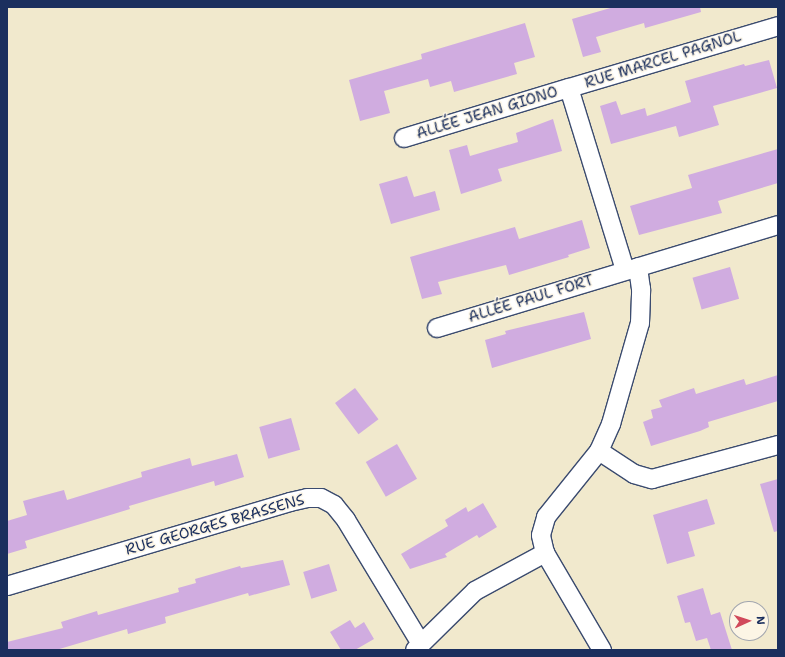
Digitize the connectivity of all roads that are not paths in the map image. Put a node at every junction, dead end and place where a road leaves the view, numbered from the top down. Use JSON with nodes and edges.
{"nodes":[{"id":1,"x":778,"y":26,"type":"edge"},
{"id":2,"x":569,"y":88,"type":"junction"},
{"id":3,"x":404,"y":138,"type":"dead end"},
{"id":4,"x":778,"y":225,"type":"edge"},
{"id":5,"x":632,"y":269,"type":"junction"},
{"id":6,"x":437,"y":328,"type":"dead end"},
{"id":7,"x":778,"y":445,"type":"edge"},
{"id":8,"x":599,"y":451,"type":"junction"},
{"id":9,"x":545,"y":553,"type":"junction"},
{"id":10,"x":7,"y":586,"type":"edge"},
{"id":11,"x":418,"y":647,"type":"edge"},
{"id":12,"x":602,"y":650,"type":"edge"}],
"edges":[{"from":1,"to":2,"type":"street","name":"RUE MARCEL PAGNOL"},
{"from":2,"to":3,"type":"street","name":"ALLÉE JEAN GIONO"},
{"from":2,"to":5,"type":"street","name":"RUE MARCEL PAGNOL"},
{"from":4,"to":5,"type":"street","name":"ALLÉE PAUL FORT"},
{"from":5,"to":6,"type":"street","name":"ALLÉE PAUL FORT"},
{"from":5,"to":8,"type":"street","name":"RUE MARCEL PAGNOL"},
{"from":7,"to":8,"type":"street"},
{"from":8,"to":9,"type":"street","name":"RUE MARCEL PAGNOL"},
{"from":9,"to":11,"type":"street"},
{"from":9,"to":12,"type":"street"},
{"from":10,"to":11,"type":"street","name":"RUE GEORGES BRASSENS"}]}
